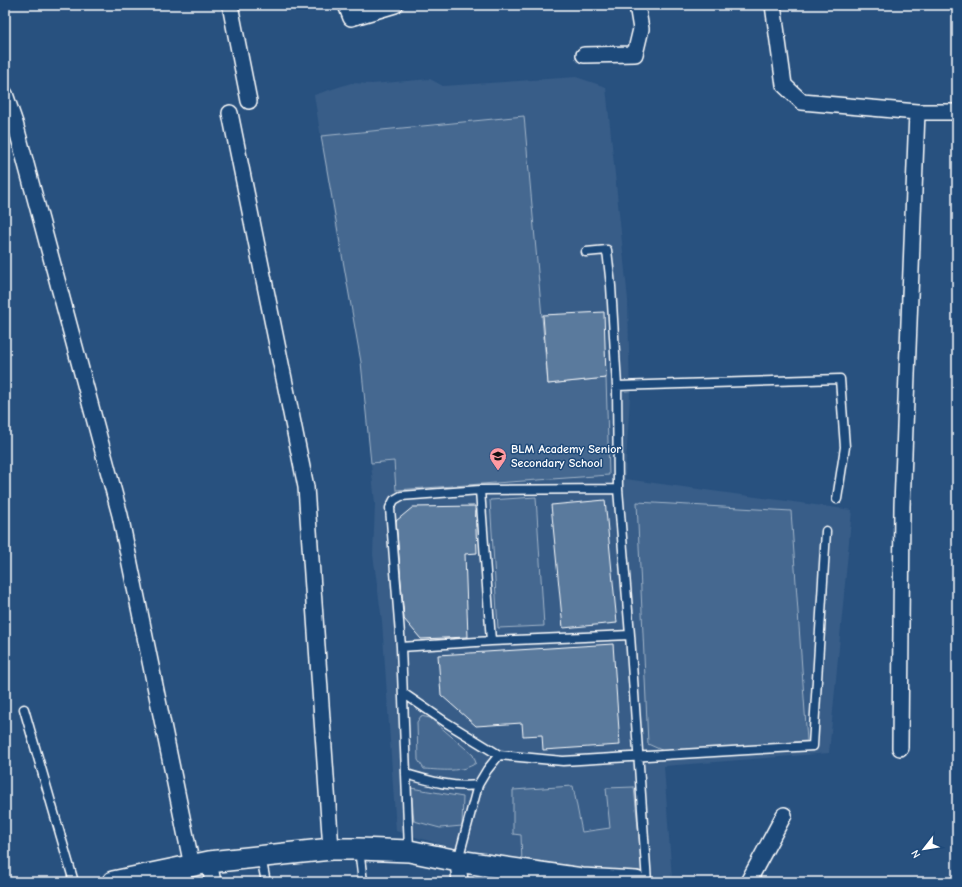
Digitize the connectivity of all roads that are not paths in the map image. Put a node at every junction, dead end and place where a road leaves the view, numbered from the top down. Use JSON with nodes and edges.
{"nodes":[{"id":1,"x":230,"y":5,"type":"edge"},
{"id":2,"x":346,"y":5,"type":"edge"},
{"id":3,"x":395,"y":5,"type":"edge"},
{"id":4,"x":637,"y":5,"type":"edge"},
{"id":5,"x":773,"y":5,"type":"edge"},
{"id":6,"x":584,"y":55,"type":"dead end"},
{"id":7,"x":5,"y":94,"type":"edge"},
{"id":8,"x":249,"y":101,"type":"dead end"},
{"id":9,"x":917,"y":112,"type":"junction"},
{"id":10,"x":957,"y":112,"type":"edge"},
{"id":11,"x":230,"y":113,"type":"dead end"},
{"id":12,"x":586,"y":252,"type":"dead end"},
{"id":13,"x":617,"y":386,"type":"junction"},
{"id":14,"x":618,"y":489,"type":"junction"},
{"id":15,"x":480,"y":490,"type":"junction"},
{"id":16,"x":836,"y":498,"type":"dead end"},
{"id":17,"x":826,"y":531,"type":"dead end"},
{"id":18,"x":630,"y":635,"type":"junction"},
{"id":19,"x":491,"y":641,"type":"junction"},
{"id":20,"x":401,"y":647,"type":"junction"},
{"id":21,"x":403,"y":693,"type":"junction"},
{"id":22,"x":24,"y":710,"type":"dead end"},
{"id":23,"x":900,"y":748,"type":"dead end"},
{"id":24,"x":499,"y":754,"type":"junction"},
{"id":25,"x":638,"y":755,"type":"junction"},
{"id":26,"x":406,"y":774,"type":"junction"},
{"id":27,"x":478,"y":785,"type":"junction"},
{"id":28,"x":784,"y":815,"type":"dead end"},
{"id":29,"x":331,"y":849,"type":"junction"},
{"id":30,"x":359,"y":849,"type":"junction"},
{"id":31,"x":409,"y":851,"type":"junction"},
{"id":32,"x":261,"y":857,"type":"junction"},
{"id":33,"x":458,"y":861,"type":"junction"},
{"id":34,"x":205,"y":870,"type":"edge"},
{"id":35,"x":74,"y":882,"type":"edge"},
{"id":36,"x":113,"y":882,"type":"edge"},
{"id":37,"x":266,"y":882,"type":"edge"},
{"id":38,"x":363,"y":882,"type":"edge"},
{"id":39,"x":460,"y":882,"type":"edge"},
{"id":40,"x":636,"y":882,"type":"edge"},
{"id":41,"x":647,"y":882,"type":"edge"},
{"id":42,"x":748,"y":882,"type":"edge"}],
"edges":[{"from":1,"to":8,"type":"street"},
{"from":2,"to":3,"type":"street"},
{"from":4,"to":6,"type":"street"},
{"from":5,"to":9,"type":"street"},
{"from":7,"to":34,"type":"street"},
{"from":9,"to":10,"type":"street"},
{"from":9,"to":23,"type":"street"},
{"from":11,"to":29,"type":"street"},
{"from":12,"to":13,"type":"lane"},
{"from":13,"to":14,"type":"lane"},
{"from":13,"to":16,"type":"lane"},
{"from":14,"to":15,"type":"lane"},
{"from":14,"to":18,"type":"lane"},
{"from":15,"to":19,"type":"lane"},
{"from":15,"to":20,"type":"lane"},
{"from":17,"to":25,"type":"lane"},
{"from":18,"to":19,"type":"lane"},
{"from":18,"to":25,"type":"lane"},
{"from":19,"to":20,"type":"lane"},
{"from":20,"to":21,"type":"lane"},
{"from":21,"to":24,"type":"lane"},
{"from":21,"to":26,"type":"lane"},
{"from":22,"to":35,"type":"lane"},
{"from":24,"to":25,"type":"lane"},
{"from":24,"to":27,"type":"lane"},
{"from":25,"to":41,"type":"lane"},
{"from":26,"to":27,"type":"lane"},
{"from":26,"to":31,"type":"lane"},
{"from":27,"to":33,"type":"lane"},
{"from":28,"to":42,"type":"street"},
{"from":29,"to":30,"type":"main road"},
{"from":29,"to":32,"type":"main road"},
{"from":30,"to":31,"type":"main road"},
{"from":30,"to":38,"type":"lane"},
{"from":31,"to":33,"type":"main road"},
{"from":32,"to":34,"type":"main road"},
{"from":32,"to":37,"type":"lane"},
{"from":33,"to":39,"type":"street"},
{"from":33,"to":40,"type":"main road"},
{"from":34,"to":36,"type":"main road"}]}
